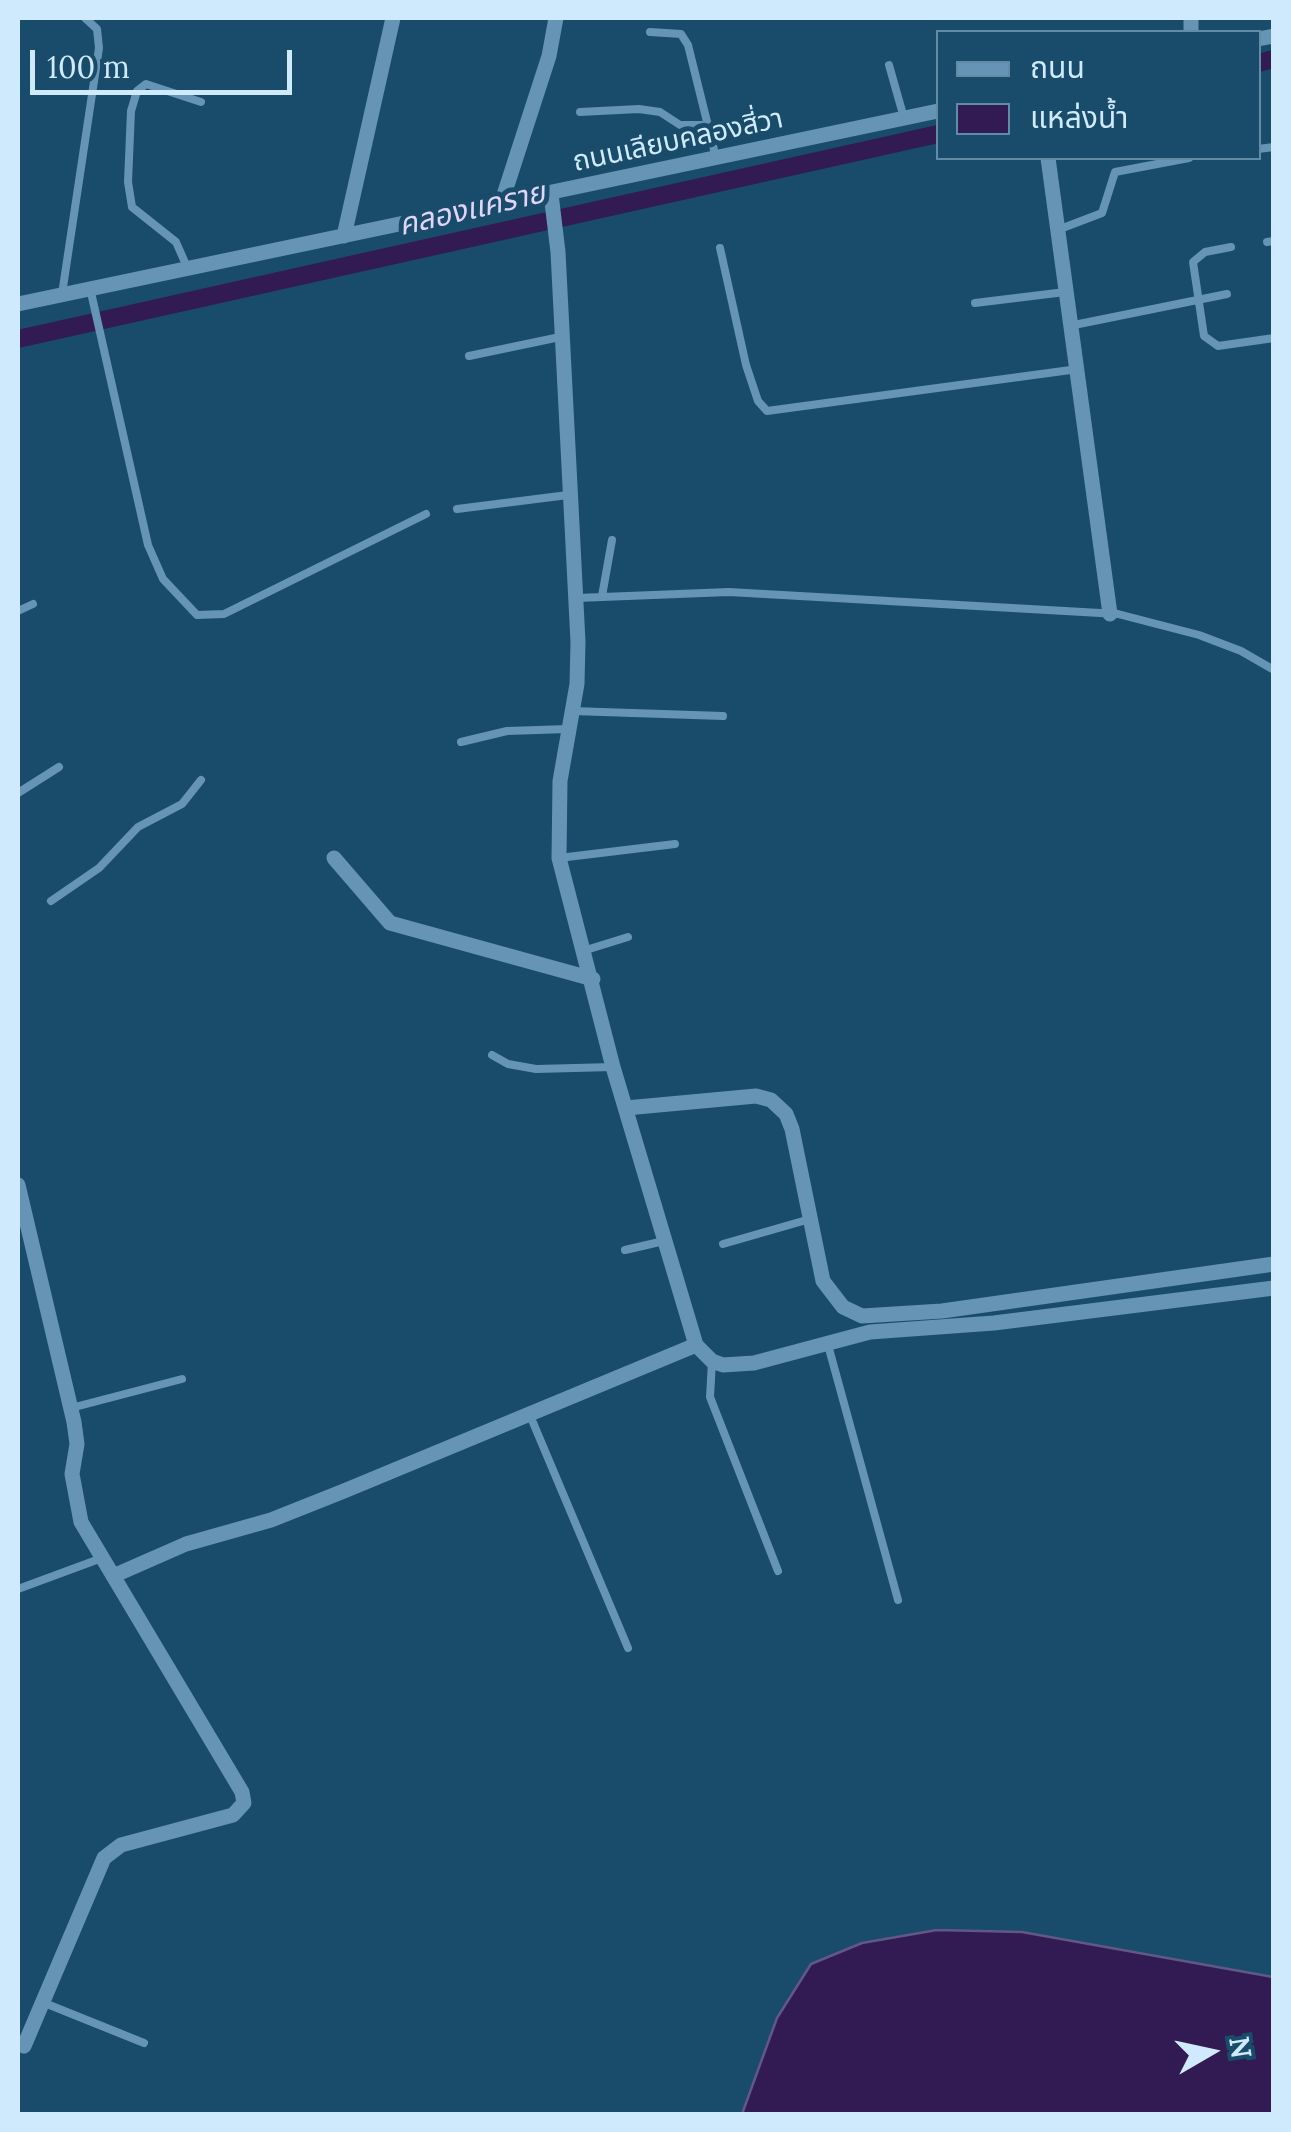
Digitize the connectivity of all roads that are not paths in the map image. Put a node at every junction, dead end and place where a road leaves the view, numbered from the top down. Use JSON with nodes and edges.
{"nodes":[{"id":1,"x":85,"y":18,"type":"edge"},
{"id":2,"x":393,"y":18,"type":"edge"},
{"id":3,"x":556,"y":18,"type":"edge"},
{"id":4,"x":650,"y":32,"type":"dead end"},
{"id":5,"x":890,"y":65,"type":"dead end"},
{"id":6,"x":201,"y":102,"type":"dead end"},
{"id":7,"x":936,"y":110,"type":"edge"},
{"id":8,"x":580,"y":112,"type":"dead end"},
{"id":9,"x":904,"y":118,"type":"junction"},
{"id":10,"x":708,"y":125,"type":"junction"},
{"id":11,"x":716,"y":158,"type":"junction"},
{"id":12,"x":1048,"y":160,"type":"edge"},
{"id":13,"x":1179,"y":160,"type":"edge"},
{"id":14,"x":551,"y":194,"type":"junction"},
{"id":15,"x":501,"y":204,"type":"junction"},
{"id":16,"x":1060,"y":228,"type":"junction"},
{"id":17,"x":344,"y":236,"type":"junction"},
{"id":18,"x":1231,"y":247,"type":"dead end"},
{"id":19,"x":720,"y":248,"type":"dead end"},
{"id":20,"x":187,"y":268,"type":"junction"},
{"id":21,"x":1068,"y":291,"type":"junction"},
{"id":22,"x":62,"y":294,"type":"junction"},
{"id":23,"x":1228,"y":294,"type":"dead end"},
{"id":24,"x":92,"y":296,"type":"junction"},
{"id":25,"x":1198,"y":300,"type":"junction"},
{"id":26,"x":975,"y":303,"type":"dead end"},
{"id":27,"x":18,"y":304,"type":"edge"},
{"id":28,"x":1074,"y":325,"type":"junction"},
{"id":29,"x":560,"y":337,"type":"junction"},
{"id":30,"x":1274,"y":338,"type":"edge"},
{"id":31,"x":470,"y":356,"type":"dead end"},
{"id":32,"x":1079,"y":368,"type":"junction"},
{"id":33,"x":568,"y":495,"type":"junction"},
{"id":34,"x":457,"y":510,"type":"dead end"},
{"id":35,"x":426,"y":514,"type":"dead end"},
{"id":36,"x":612,"y":540,"type":"dead end"},
{"id":37,"x":602,"y":596,"type":"junction"},
{"id":38,"x":576,"y":598,"type":"junction"},
{"id":39,"x":33,"y":604,"type":"dead end"},
{"id":40,"x":18,"y":611,"type":"edge"},
{"id":41,"x":1110,"y":614,"type":"junction"},
{"id":42,"x":1274,"y":670,"type":"edge"},
{"id":43,"x":572,"y":710,"type":"junction"},
{"id":44,"x":723,"y":716,"type":"dead end"},
{"id":45,"x":568,"y":729,"type":"junction"},
{"id":46,"x":461,"y":742,"type":"dead end"},
{"id":47,"x":59,"y":767,"type":"dead end"},
{"id":48,"x":200,"y":780,"type":"dead end"},
{"id":49,"x":18,"y":793,"type":"edge"},
{"id":50,"x":675,"y":844,"type":"dead end"},
{"id":51,"x":334,"y":858,"type":"dead end"},
{"id":52,"x":559,"y":858,"type":"junction"},
{"id":53,"x":51,"y":901,"type":"dead end"},
{"id":54,"x":628,"y":936,"type":"dead end"},
{"id":55,"x":586,"y":950,"type":"junction"},
{"id":56,"x":593,"y":980,"type":"junction"},
{"id":57,"x":492,"y":1055,"type":"dead end"},
{"id":58,"x":613,"y":1067,"type":"junction"},
{"id":59,"x":626,"y":1108,"type":"junction"},
{"id":60,"x":18,"y":1184,"type":"edge"},
{"id":61,"x":811,"y":1219,"type":"junction"},
{"id":62,"x":664,"y":1241,"type":"junction"},
{"id":63,"x":723,"y":1244,"type":"dead end"},
{"id":64,"x":625,"y":1250,"type":"dead end"},
{"id":65,"x":1274,"y":1264,"type":"edge"},
{"id":66,"x":1274,"y":1288,"type":"edge"},
{"id":67,"x":827,"y":1341,"type":"junction"},
{"id":68,"x":696,"y":1344,"type":"junction"},
{"id":69,"x":712,"y":1362,"type":"junction"},
{"id":70,"x":182,"y":1379,"type":"dead end"},
{"id":71,"x":72,"y":1408,"type":"junction"},
{"id":72,"x":529,"y":1413,"type":"junction"},
{"id":73,"x":102,"y":1558,"type":"junction"},
{"id":74,"x":778,"y":1572,"type":"dead end"},
{"id":75,"x":113,"y":1576,"type":"junction"},
{"id":76,"x":18,"y":1588,"type":"edge"},
{"id":77,"x":898,"y":1600,"type":"dead end"},
{"id":78,"x":628,"y":1648,"type":"dead end"},
{"id":79,"x":42,"y":2002,"type":"junction"},
{"id":80,"x":24,"y":2028,"type":"edge"},
{"id":81,"x":144,"y":2043,"type":"dead end"},
{"id":82,"x":24,"y":2046,"type":"dead end"}],
"edges":[{"from":1,"to":22,"type":"lane"},
{"from":2,"to":17,"type":"street"},
{"from":3,"to":15,"type":"street"},
{"from":4,"to":10,"type":"lane"},
{"from":5,"to":9,"type":"lane"},
{"from":6,"to":20,"type":"lane"},
{"from":7,"to":9,"type":"street","name":"ถนนเลียบคลองสี่วา"},
{"from":8,"to":10,"type":"lane"},
{"from":9,"to":11,"type":"street","name":"ถนนเลียบคลองสี่วา"},
{"from":10,"to":11,"type":"lane"},
{"from":11,"to":14,"type":"street","name":"ถนนเลียบคลองสี่วา"},
{"from":12,"to":16,"type":"street"},
{"from":13,"to":16,"type":"lane"},
{"from":14,"to":15,"type":"street","name":"ถนนเลียบคลองสี่วา"},
{"from":14,"to":29,"type":"street"},
{"from":15,"to":17,"type":"street","name":"ถนนเลียบคลองสี่วา"},
{"from":16,"to":21,"type":"street"},
{"from":17,"to":20,"type":"street","name":"ถนนเลียบคลองสี่วา"},
{"from":18,"to":25,"type":"lane"},
{"from":19,"to":32,"type":"lane"},
{"from":20,"to":24,"type":"street","name":"ถนนเลียบคลองสี่วา"},
{"from":21,"to":26,"type":"lane"},
{"from":21,"to":28,"type":"street"},
{"from":22,"to":24,"type":"street","name":"ถนนเลียบคลองสี่วา"},
{"from":22,"to":27,"type":"street","name":"ถนนเลียบคลองสี่วา"},
{"from":23,"to":25,"type":"lane"},
{"from":24,"to":35,"type":"lane"},
{"from":25,"to":28,"type":"lane"},
{"from":25,"to":30,"type":"lane"},
{"from":28,"to":32,"type":"street"},
{"from":29,"to":31,"type":"lane"},
{"from":29,"to":33,"type":"street"},
{"from":32,"to":41,"type":"street"},
{"from":33,"to":34,"type":"lane"},
{"from":33,"to":38,"type":"street"},
{"from":36,"to":37,"type":"lane"},
{"from":37,"to":38,"type":"lane"},
{"from":37,"to":41,"type":"lane"},
{"from":38,"to":43,"type":"street"},
{"from":39,"to":40,"type":"lane"},
{"from":41,"to":42,"type":"lane"},
{"from":43,"to":44,"type":"lane"},
{"from":43,"to":45,"type":"street"},
{"from":45,"to":46,"type":"lane"},
{"from":45,"to":52,"type":"street"},
{"from":47,"to":49,"type":"lane"},
{"from":48,"to":53,"type":"lane"},
{"from":50,"to":52,"type":"lane"},
{"from":51,"to":56,"type":"street"},
{"from":52,"to":55,"type":"street"},
{"from":54,"to":55,"type":"lane"},
{"from":55,"to":56,"type":"street"},
{"from":56,"to":58,"type":"street"},
{"from":57,"to":58,"type":"lane"},
{"from":58,"to":59,"type":"street"},
{"from":59,"to":61,"type":"street"},
{"from":59,"to":62,"type":"street"},
{"from":60,"to":71,"type":"street"},
{"from":61,"to":63,"type":"lane"},
{"from":61,"to":65,"type":"street"},
{"from":62,"to":64,"type":"lane"},
{"from":62,"to":68,"type":"street"},
{"from":66,"to":67,"type":"street"},
{"from":67,"to":69,"type":"street"},
{"from":67,"to":77,"type":"lane"},
{"from":68,"to":69,"type":"street"},
{"from":68,"to":72,"type":"street"},
{"from":69,"to":74,"type":"lane"},
{"from":70,"to":71,"type":"lane"},
{"from":71,"to":73,"type":"street"},
{"from":72,"to":75,"type":"street"},
{"from":72,"to":78,"type":"lane"},
{"from":73,"to":75,"type":"street"},
{"from":73,"to":76,"type":"lane"},
{"from":75,"to":79,"type":"street"},
{"from":79,"to":80,"type":"street"},
{"from":79,"to":81,"type":"lane"},
{"from":80,"to":82,"type":"street"}]}
